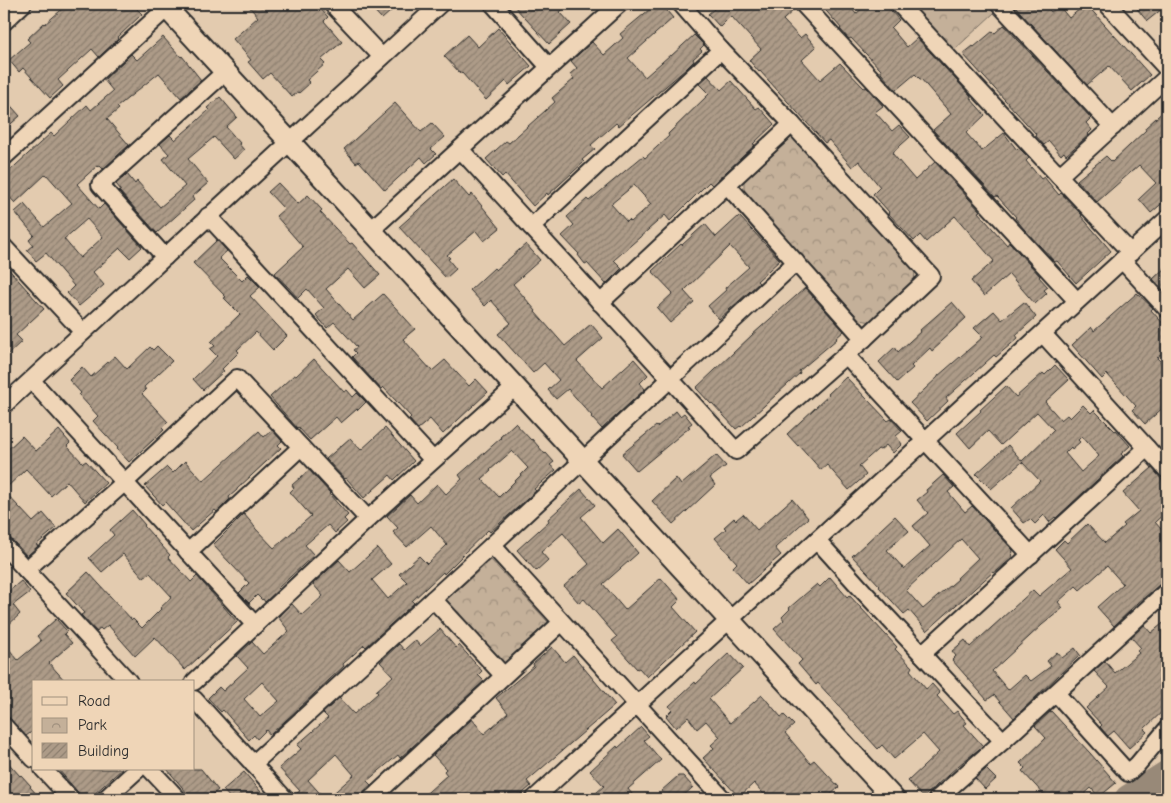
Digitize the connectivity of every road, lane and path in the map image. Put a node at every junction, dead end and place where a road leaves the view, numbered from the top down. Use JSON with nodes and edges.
{"nodes":[{"id":1,"x":23,"y":4,"type":"edge"},
{"id":2,"x":332,"y":4,"type":"edge"},
{"id":3,"x":440,"y":4,"type":"edge"},
{"id":4,"x":493,"y":4,"type":"edge"},
{"id":5,"x":619,"y":4,"type":"edge"},
{"id":6,"x":681,"y":4,"type":"edge"},
{"id":7,"x":803,"y":4,"type":"edge"},
{"id":8,"x":899,"y":4,"type":"edge"},
{"id":9,"x":999,"y":4,"type":"edge"},
{"id":10,"x":1107,"y":4,"type":"edge"},
{"id":11,"x":165,"y":6,"type":"edge"},
{"id":12,"x":4,"y":22,"type":"edge"},
{"id":13,"x":721,"y":50,"type":"junction"},
{"id":14,"x":382,"y":57,"type":"junction"},
{"id":15,"x":549,"y":67,"type":"junction"},
{"id":16,"x":1167,"y":69,"type":"edge"},
{"id":17,"x":225,"y":72,"type":"junction"},
{"id":18,"x":1167,"y":76,"type":"edge"},
{"id":19,"x":792,"y":124,"type":"junction"},
{"id":20,"x":1112,"y":127,"type":"junction"},
{"id":21,"x":290,"y":142,"type":"junction"},
{"id":22,"x":460,"y":149,"type":"junction"},
{"id":23,"x":4,"y":157,"type":"edge"},
{"id":24,"x":1059,"y":176,"type":"junction"},
{"id":25,"x":728,"y":185,"type":"junction"},
{"id":26,"x":208,"y":216,"type":"junction"},
{"id":27,"x":1167,"y":219,"type":"edge"},
{"id":28,"x":531,"y":227,"type":"junction"},
{"id":29,"x":371,"y":230,"type":"junction"},
{"id":30,"x":4,"y":247,"type":"edge"},
{"id":31,"x":164,"y":256,"type":"junction"},
{"id":32,"x":1126,"y":256,"type":"junction"},
{"id":33,"x":796,"y":262,"type":"junction"},
{"id":34,"x":1077,"y":302,"type":"junction"},
{"id":35,"x":600,"y":303,"type":"junction"},
{"id":36,"x":1167,"y":309,"type":"edge"},
{"id":37,"x":83,"y":332,"type":"junction"},
{"id":38,"x":1043,"y":334,"type":"junction"},
{"id":39,"x":864,"y":339,"type":"junction"},
{"id":40,"x":846,"y":355,"type":"junction"},
{"id":41,"x":671,"y":380,"type":"junction"},
{"id":42,"x":32,"y":381,"type":"junction"},
{"id":43,"x":515,"y":387,"type":"junction"},
{"id":44,"x":6,"y":399,"type":"edge"},
{"id":45,"x":926,"y":441,"type":"junction"},
{"id":46,"x":301,"y":446,"type":"junction"},
{"id":47,"x":1147,"y":448,"type":"junction"},
{"id":48,"x":433,"y":460,"type":"junction"},
{"id":49,"x":583,"y":461,"type":"junction"},
{"id":50,"x":1167,"y":470,"type":"edge"},
{"id":51,"x":125,"y":482,"type":"junction"},
{"id":52,"x":368,"y":518,"type":"junction"},
{"id":53,"x":817,"y":540,"type":"junction"},
{"id":54,"x":492,"y":545,"type":"junction"},
{"id":55,"x":4,"y":546,"type":"edge"},
{"id":56,"x":188,"y":552,"type":"junction"},
{"id":57,"x":1031,"y":555,"type":"junction"},
{"id":58,"x":26,"y":570,"type":"junction"},
{"id":59,"x":1167,"y":591,"type":"edge"},
{"id":60,"x":433,"y":599,"type":"junction"},
{"id":61,"x":730,"y":620,"type":"junction"},
{"id":62,"x":561,"y":623,"type":"junction"},
{"id":63,"x":255,"y":625,"type":"junction"},
{"id":64,"x":922,"y":654,"type":"junction"},
{"id":65,"x":503,"y":675,"type":"junction"},
{"id":66,"x":127,"y":680,"type":"edge"},
{"id":67,"x":195,"y":681,"type":"edge"},
{"id":68,"x":1056,"y":693,"type":"junction"},
{"id":69,"x":195,"y":700,"type":"edge"},
{"id":70,"x":637,"y":705,"type":"junction"},
{"id":71,"x":4,"y":726,"type":"edge"},
{"id":72,"x":1167,"y":729,"type":"edge"},
{"id":73,"x":1003,"y":741,"type":"junction"},
{"id":74,"x":32,"y":757,"type":"edge"},
{"id":75,"x":253,"y":764,"type":"junction"},
{"id":76,"x":44,"y":770,"type":"edge"},
{"id":77,"x":137,"y":770,"type":"edge"},
{"id":78,"x":151,"y":770,"type":"edge"},
{"id":79,"x":713,"y":796,"type":"edge"},
{"id":80,"x":71,"y":799,"type":"edge"},
{"id":81,"x":105,"y":799,"type":"edge"},
{"id":82,"x":178,"y":799,"type":"edge"},
{"id":83,"x":284,"y":799,"type":"edge"},
{"id":84,"x":371,"y":799,"type":"edge"},
{"id":85,"x":534,"y":799,"type":"edge"},
{"id":86,"x":894,"y":799,"type":"edge"},
{"id":87,"x":937,"y":799,"type":"edge"}],
"edges":[{"from":1,"to":12,"type":"street"},
{"from":2,"to":14,"type":"street"},
{"from":3,"to":14,"type":"street"},
{"from":4,"to":15,"type":"street"},
{"from":5,"to":15,"type":"street"},
{"from":6,"to":13,"type":"street"},
{"from":7,"to":34,"type":"street"},
{"from":8,"to":24,"type":"street"},
{"from":9,"to":20,"type":"street"},
{"from":10,"to":16,"type":"street"},
{"from":11,"to":17,"type":"street"},
{"from":11,"to":23,"type":"street"},
{"from":13,"to":19,"type":"street"},
{"from":13,"to":28,"type":"street"},
{"from":14,"to":21,"type":"street"},
{"from":15,"to":22,"type":"street"},
{"from":17,"to":21,"type":"street"},
{"from":17,"to":31,"type":"street"},
{"from":18,"to":20,"type":"street"},
{"from":19,"to":25,"type":"street"},
{"from":19,"to":39,"type":"street"},
{"from":20,"to":24,"type":"street"},
{"from":21,"to":26,"type":"street"},
{"from":21,"to":29,"type":"street"},
{"from":22,"to":28,"type":"street"},
{"from":22,"to":29,"type":"street"},
{"from":24,"to":32,"type":"street"},
{"from":25,"to":33,"type":"street"},
{"from":25,"to":35,"type":"street"},
{"from":26,"to":31,"type":"street"},
{"from":26,"to":48,"type":"street"},
{"from":27,"to":32,"type":"street"},
{"from":28,"to":35,"type":"street"},
{"from":29,"to":43,"type":"street"},
{"from":30,"to":37,"type":"street"},
{"from":31,"to":37,"type":"street"},
{"from":32,"to":34,"type":"street"},
{"from":32,"to":36,"type":"street"},
{"from":33,"to":39,"type":"street"},
{"from":33,"to":41,"type":"street"},
{"from":34,"to":38,"type":"street"},
{"from":35,"to":41,"type":"street"},
{"from":37,"to":42,"type":"street"},
{"from":38,"to":45,"type":"street"},
{"from":38,"to":47,"type":"street"},
{"from":39,"to":40,"type":"street"},
{"from":40,"to":41,"type":"street"},
{"from":40,"to":45,"type":"street"},
{"from":41,"to":49,"type":"street"},
{"from":42,"to":44,"type":"street"},
{"from":42,"to":51,"type":"street"},
{"from":43,"to":48,"type":"street"},
{"from":43,"to":49,"type":"street"},
{"from":45,"to":53,"type":"street"},
{"from":45,"to":57,"type":"street"},
{"from":46,"to":51,"type":"street"},
{"from":46,"to":52,"type":"street"},
{"from":46,"to":56,"type":"street"},
{"from":47,"to":50,"type":"street"},
{"from":47,"to":57,"type":"street"},
{"from":48,"to":52,"type":"street"},
{"from":49,"to":54,"type":"street"},
{"from":49,"to":61,"type":"street"},
{"from":51,"to":56,"type":"street"},
{"from":51,"to":58,"type":"street"},
{"from":52,"to":63,"type":"street"},
{"from":53,"to":61,"type":"street"},
{"from":53,"to":64,"type":"street"},
{"from":54,"to":60,"type":"street"},
{"from":54,"to":62,"type":"street"},
{"from":55,"to":58,"type":"street"},
{"from":56,"to":63,"type":"street"},
{"from":57,"to":64,"type":"street"},
{"from":58,"to":66,"type":"street"},
{"from":59,"to":68,"type":"street"},
{"from":60,"to":65,"type":"street"},
{"from":60,"to":75,"type":"street"},
{"from":61,"to":70,"type":"street"},
{"from":61,"to":86,"type":"street"},
{"from":62,"to":65,"type":"street"},
{"from":62,"to":70,"type":"street"},
{"from":63,"to":67,"type":"street"},
{"from":64,"to":73,"type":"street"},
{"from":65,"to":84,"type":"street"},
{"from":68,"to":72,"type":"street"},
{"from":68,"to":73,"type":"street"},
{"from":69,"to":75,"type":"street"},
{"from":70,"to":79,"type":"street"},
{"from":70,"to":85,"type":"street"},
{"from":71,"to":74,"type":"street"},
{"from":73,"to":87,"type":"street"},
{"from":75,"to":83,"type":"street"},
{"from":76,"to":80,"type":"street"},
{"from":77,"to":81,"type":"street"},
{"from":78,"to":82,"type":"street"}]}
